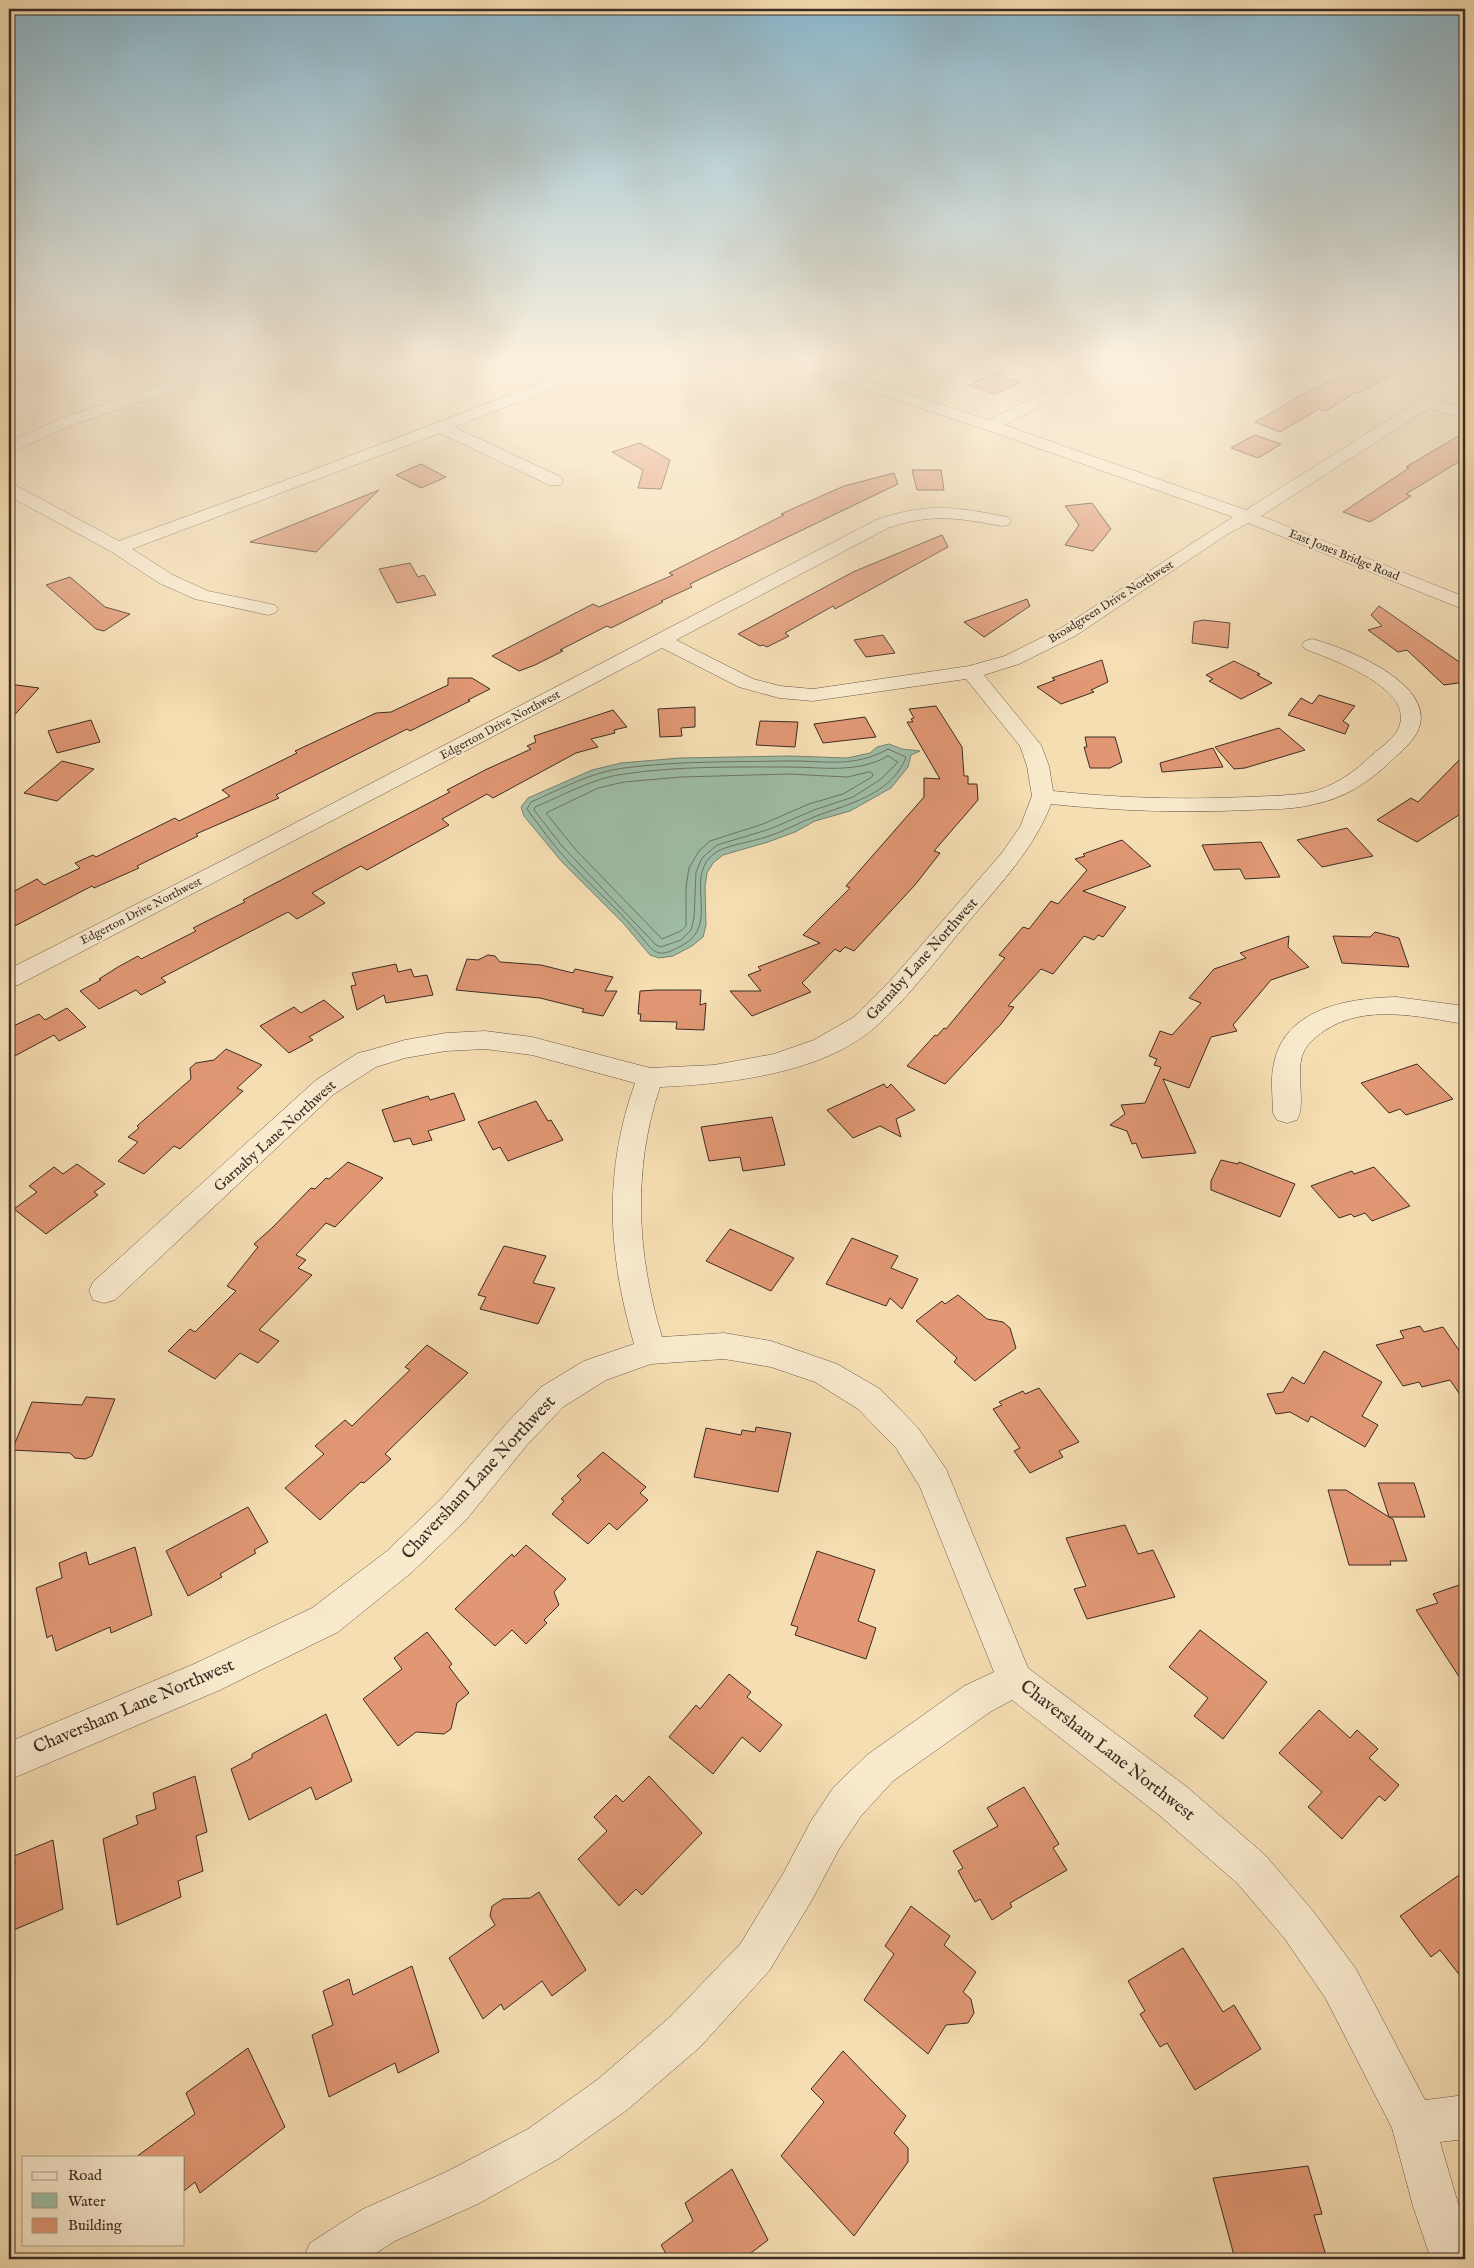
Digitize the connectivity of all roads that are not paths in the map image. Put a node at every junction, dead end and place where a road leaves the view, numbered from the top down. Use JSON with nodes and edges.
{"nodes":[{"id":1,"x":328,"y":469,"type":"edge"},
{"id":2,"x":530,"y":469,"type":"edge"},
{"id":3,"x":1112,"y":469,"type":"edge"},
{"id":4,"x":1321,"y":469,"type":"edge"},
{"id":5,"x":555,"y":481,"type":"dead end"},
{"id":6,"x":9,"y":489,"type":"edge"},
{"id":7,"x":1247,"y":516,"type":"junction"},
{"id":8,"x":1002,"y":521,"type":"dead end"},
{"id":9,"x":118,"y":548,"type":"junction"},
{"id":10,"x":1465,"y":604,"type":"edge"},
{"id":11,"x":268,"y":610,"type":"dead end"},
{"id":12,"x":662,"y":640,"type":"junction"},
{"id":13,"x":1312,"y":645,"type":"dead end"},
{"id":14,"x":971,"y":672,"type":"junction"},
{"id":15,"x":1043,"y":796,"type":"junction"},
{"id":16,"x":9,"y":978,"type":"edge"},
{"id":17,"x":1465,"y":1015,"type":"edge"},
{"id":18,"x":650,"y":1078,"type":"junction"},
{"id":19,"x":1287,"y":1113,"type":"dead end"},
{"id":20,"x":104,"y":1291,"type":"dead end"},
{"id":21,"x":651,"y":1351,"type":"junction"},
{"id":22,"x":1014,"y":1680,"type":"junction"},
{"id":23,"x":9,"y":1761,"type":"edge"},
{"id":24,"x":1465,"y":2117,"type":"edge"},
{"id":25,"x":1413,"y":2123,"type":"junction"},
{"id":26,"x":326,"y":2259,"type":"edge"},
{"id":27,"x":1454,"y":2259,"type":"edge"}],
"edges":[{"from":1,"to":9,"type":"street"},
{"from":2,"to":5,"type":"street"},
{"from":3,"to":7,"type":"street","name":"East Jones Bridge Road"},
{"from":4,"to":7,"type":"street","name":"Broadgreen Drive Northwest"},
{"from":6,"to":9,"type":"street"},
{"from":7,"to":10,"type":"street","name":"East Jones Bridge Road"},
{"from":7,"to":14,"type":"street","name":"Broadgreen Drive Northwest"},
{"from":8,"to":12,"type":"street","name":"Edgerton Drive Northwest"},
{"from":9,"to":11,"type":"street"},
{"from":12,"to":14,"type":"street","name":"Broadgreen Drive Northwest"},
{"from":12,"to":16,"type":"street","name":"Edgerton Drive Northwest"},
{"from":13,"to":15,"type":"street"},
{"from":14,"to":15,"type":"street"},
{"from":15,"to":18,"type":"street","name":"Garnaby Lane Northwest"},
{"from":17,"to":19,"type":"street"},
{"from":18,"to":20,"type":"street","name":"Garnaby Lane Northwest"},
{"from":18,"to":21,"type":"street"},
{"from":21,"to":22,"type":"street","name":"Chaversham Lane Northwest"},
{"from":21,"to":23,"type":"street","name":"Chaversham Lane Northwest"},
{"from":22,"to":25,"type":"street","name":"Chaversham Lane Northwest"},
{"from":22,"to":26,"type":"street"},
{"from":24,"to":25,"type":"street"},
{"from":25,"to":27,"type":"street","name":"Chaversham Lane Northwest"}]}
